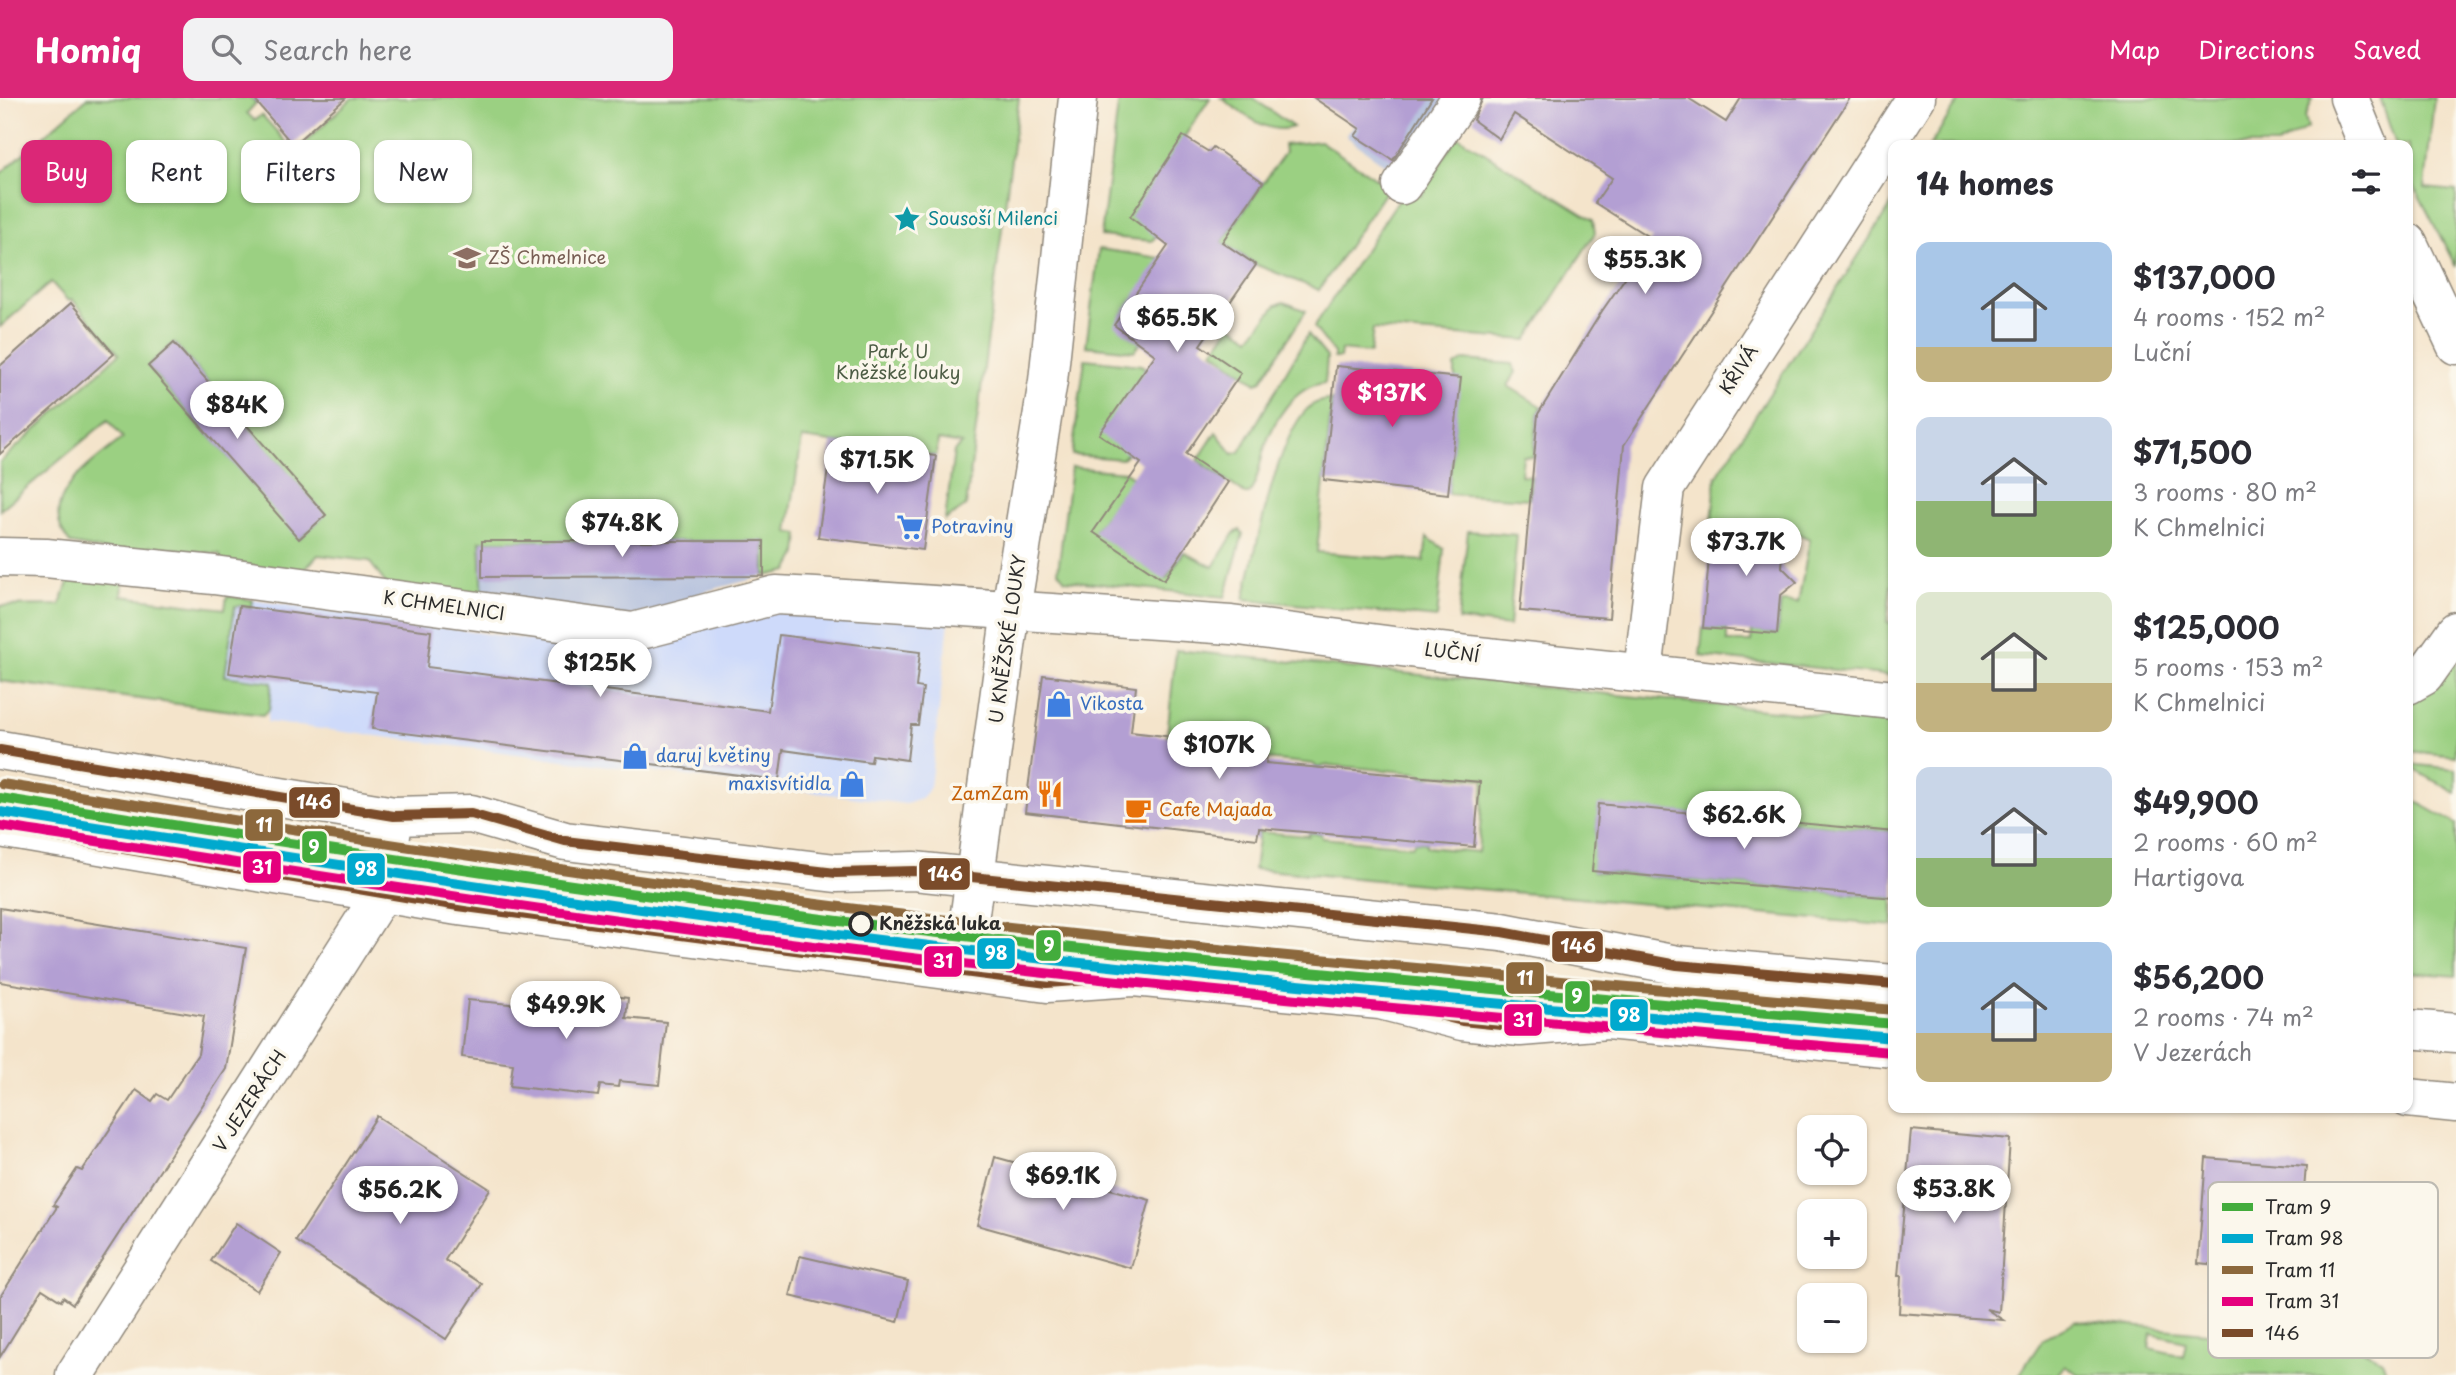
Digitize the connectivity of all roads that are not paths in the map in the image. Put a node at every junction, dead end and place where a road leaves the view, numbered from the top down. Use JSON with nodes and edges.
{"nodes":[{"id":1,"x":1078,"y":98,"type":"edge"},
{"id":2,"x":1461,"y":98,"type":"edge"},
{"id":3,"x":1916,"y":98,"type":"edge"},
{"id":4,"x":2349,"y":98,"type":"edge"},
{"id":5,"x":1889,"y":140,"type":"edge"},
{"id":6,"x":2366,"y":140,"type":"edge"},
{"id":7,"x":1888,"y":142,"type":"edge"},
{"id":8,"x":1402,"y":186,"type":"dead end"},
{"id":9,"x":2413,"y":254,"type":"edge"},
{"id":10,"x":2456,"y":345,"type":"edge"},
{"id":11,"x":0,"y":557,"type":"edge"},
{"id":12,"x":1011,"y":610,"type":"junction"},
{"id":13,"x":2456,"y":631,"type":"edge"},
{"id":14,"x":1643,"y":672,"type":"junction"},
{"id":15,"x":2413,"y":682,"type":"edge"},
{"id":16,"x":1888,"y":699,"type":"edge"},
{"id":17,"x":0,"y":750,"type":"edge"},
{"id":18,"x":394,"y":816,"type":"junction"},
{"id":19,"x":0,"y":828,"type":"edge"},
{"id":20,"x":975,"y":877,"type":"junction"},
{"id":21,"x":382,"y":893,"type":"junction"},
{"id":22,"x":962,"y":972,"type":"junction"},
{"id":23,"x":1888,"y":983,"type":"edge"},
{"id":24,"x":2413,"y":1029,"type":"edge"},
{"id":25,"x":2456,"y":1033,"type":"edge"},
{"id":26,"x":1888,"y":1047,"type":"edge"},
{"id":27,"x":2413,"y":1099,"type":"edge"},
{"id":28,"x":2456,"y":1103,"type":"edge"},
{"id":29,"x":75,"y":1375,"type":"edge"}],
"edges":[{"from":1,"to":12,"type":"street","name":"U KNĚŽSKÉ LOUKY"},
{"from":2,"to":8,"type":"street"},
{"from":3,"to":5,"type":"street","name":"KŘIVÁ"},
{"from":4,"to":6,"type":"street"},
{"from":7,"to":14,"type":"street","name":"KŘIVÁ"},
{"from":9,"to":10,"type":"street"},
{"from":11,"to":12,"type":"street","name":"K CHMELNICI"},
{"from":12,"to":14,"type":"street","name":"LUČNÍ"},
{"from":12,"to":20,"type":"street","name":"U KNĚŽSKÉ LOUKY"},
{"from":13,"to":15,"type":"street"},
{"from":14,"to":16,"type":"street","name":"LUČNÍ"},
{"from":17,"to":18,"type":"street"},
{"from":18,"to":20,"type":"street"},
{"from":18,"to":21,"type":"street","name":"V JEZERÁCH"},
{"from":19,"to":21,"type":"street"},
{"from":20,"to":22,"type":"street","name":"U KNĚŽSKÉ LOUKY"},
{"from":20,"to":23,"type":"street"},
{"from":21,"to":22,"type":"street"},
{"from":21,"to":29,"type":"street","name":"V JEZERÁCH"},
{"from":22,"to":26,"type":"street"},
{"from":24,"to":25,"type":"street"},
{"from":27,"to":28,"type":"street"}]}
